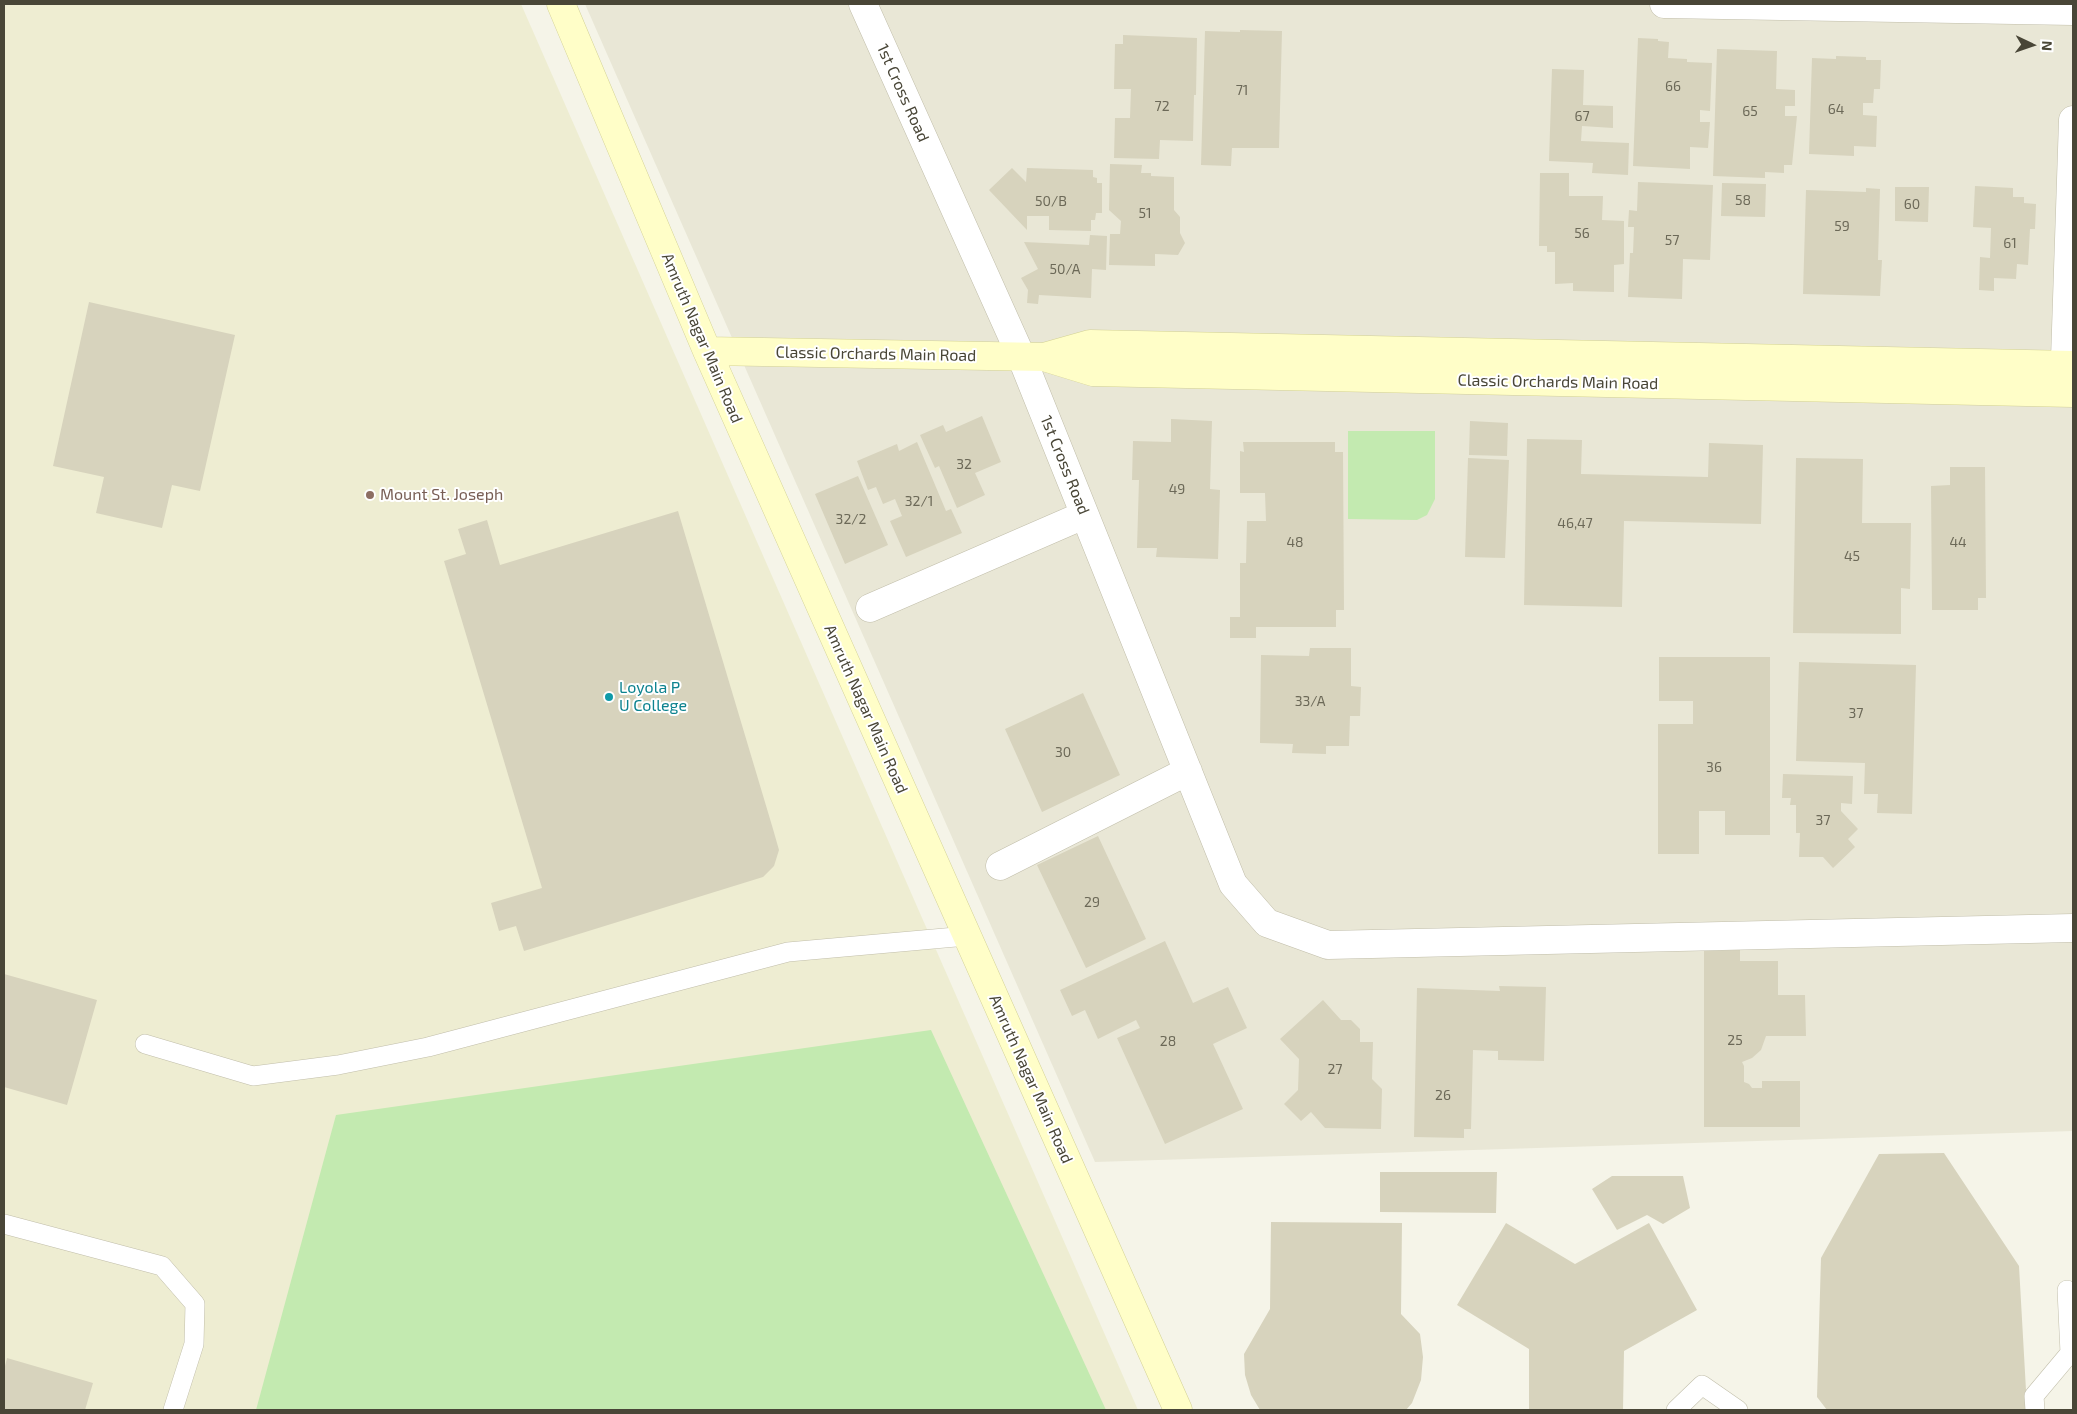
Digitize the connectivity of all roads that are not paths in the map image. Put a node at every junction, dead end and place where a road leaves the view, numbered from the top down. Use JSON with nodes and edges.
{"nodes":[{"id":1,"x":561,"y":4,"type":"edge"},
{"id":2,"x":863,"y":4,"type":"edge"},
{"id":3,"x":1664,"y":4,"type":"edge"},
{"id":4,"x":1796,"y":5,"type":"edge"},
{"id":5,"x":2073,"y":12,"type":"edge"},
{"id":6,"x":2073,"y":120,"type":"edge"},
{"id":7,"x":707,"y":351,"type":"junction"},
{"id":8,"x":1033,"y":356,"type":"junction"},
{"id":9,"x":2069,"y":365,"type":"edge"},
{"id":10,"x":2068,"y":393,"type":"edge"},
{"id":11,"x":1084,"y":515,"type":"junction"},
{"id":12,"x":870,"y":608,"type":"dead end"},
{"id":13,"x":1188,"y":771,"type":"junction"},
{"id":14,"x":1000,"y":866,"type":"dead end"},
{"id":15,"x":2073,"y":928,"type":"edge"},
{"id":16,"x":967,"y":936,"type":"junction"},
{"id":17,"x":145,"y":1044,"type":"dead end"},
{"id":18,"x":4,"y":1224,"type":"edge"},
{"id":19,"x":2067,"y":1290,"type":"dead end"},
{"id":20,"x":173,"y":1410,"type":"edge"},
{"id":21,"x":1178,"y":1410,"type":"edge"},
{"id":22,"x":1676,"y":1410,"type":"edge"},
{"id":23,"x":1738,"y":1410,"type":"edge"},
{"id":24,"x":2035,"y":1410,"type":"edge"}],
"edges":[{"from":1,"to":7,"type":"street","name":"Amruth Nagar Main Road"},
{"from":2,"to":8,"type":"street","name":"1st Cross Road"},
{"from":3,"to":4,"type":"street"},
{"from":4,"to":5,"type":"street"},
{"from":6,"to":9,"type":"street"},
{"from":7,"to":8,"type":"street","name":"Classic Orchards Main Road"},
{"from":7,"to":16,"type":"street","name":"Amruth Nagar Main Road"},
{"from":8,"to":9,"type":"street","name":"Classic Orchards Main Road"},
{"from":8,"to":10,"type":"street","name":"Classic Orchards Main Road"},
{"from":8,"to":11,"type":"street","name":"1st Cross Road"},
{"from":9,"to":10,"type":"street"},
{"from":11,"to":12,"type":"street"},
{"from":11,"to":13,"type":"street","name":"1st Cross Road"},
{"from":13,"to":14,"type":"street"},
{"from":13,"to":15,"type":"street","name":"1st Cross Road"},
{"from":16,"to":17,"type":"lane"},
{"from":16,"to":21,"type":"street","name":"Amruth Nagar Main Road"},
{"from":18,"to":20,"type":"lane"},
{"from":19,"to":24,"type":"lane"},
{"from":22,"to":23,"type":"lane"}]}
